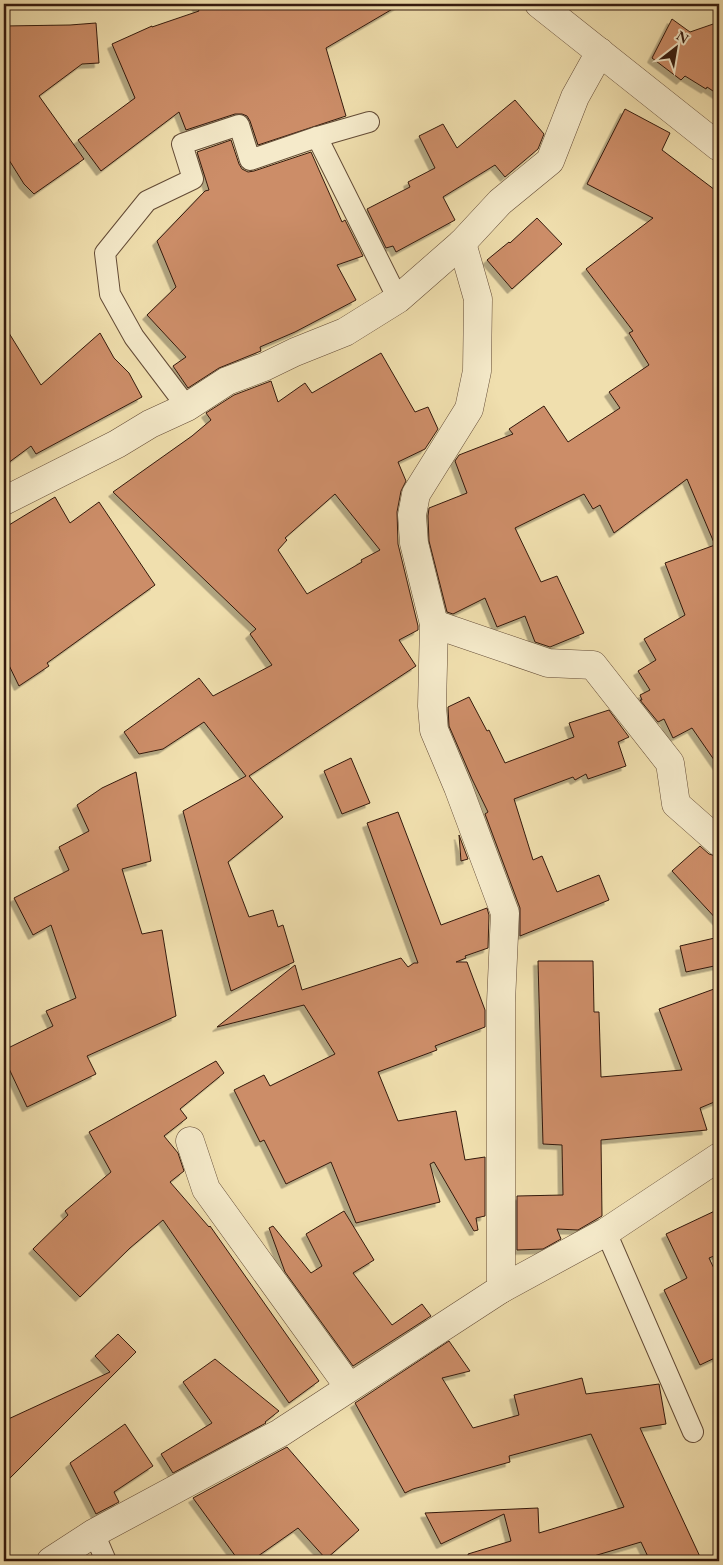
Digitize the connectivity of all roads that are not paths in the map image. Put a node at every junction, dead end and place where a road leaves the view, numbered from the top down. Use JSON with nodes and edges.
{"nodes":[{"id":1,"x":540,"y":4,"type":"edge"},
{"id":2,"x":600,"y":52,"type":"junction"},
{"id":3,"x":369,"y":122,"type":"dead end"},
{"id":4,"x":317,"y":136,"type":"junction"},
{"id":5,"x":719,"y":147,"type":"edge"},
{"id":6,"x":462,"y":243,"type":"junction"},
{"id":7,"x":398,"y":299,"type":"junction"},
{"id":8,"x":188,"y":407,"type":"junction"},
{"id":9,"x":4,"y":501,"type":"edge"},
{"id":10,"x":434,"y":624,"type":"junction"},
{"id":11,"x":719,"y":842,"type":"edge"},
{"id":12,"x":190,"y":1141,"type":"dead end"},
{"id":13,"x":719,"y":1157,"type":"edge"},
{"id":14,"x":606,"y":1232,"type":"junction"},
{"id":15,"x":501,"y":1288,"type":"junction"},
{"id":16,"x":349,"y":1387,"type":"junction"},
{"id":17,"x":693,"y":1432,"type":"dead end"},
{"id":18,"x":94,"y":1533,"type":"junction"},
{"id":19,"x":51,"y":1561,"type":"edge"},
{"id":20,"x":106,"y":1561,"type":"edge"}],
"edges":[{"from":1,"to":2,"type":"street"},
{"from":2,"to":5,"type":"street"},
{"from":2,"to":6,"type":"street"},
{"from":3,"to":4,"type":"lane"},
{"from":4,"to":7,"type":"lane"},
{"from":4,"to":8,"type":"lane"},
{"from":6,"to":7,"type":"street"},
{"from":6,"to":10,"type":"street"},
{"from":7,"to":8,"type":"street"},
{"from":8,"to":9,"type":"street"},
{"from":10,"to":11,"type":"street"},
{"from":10,"to":15,"type":"street"},
{"from":12,"to":16,"type":"street"},
{"from":13,"to":14,"type":"street"},
{"from":14,"to":15,"type":"street"},
{"from":14,"to":17,"type":"lane"},
{"from":15,"to":16,"type":"street"},
{"from":16,"to":18,"type":"street"},
{"from":18,"to":19,"type":"street"},
{"from":18,"to":20,"type":"lane"}]}
